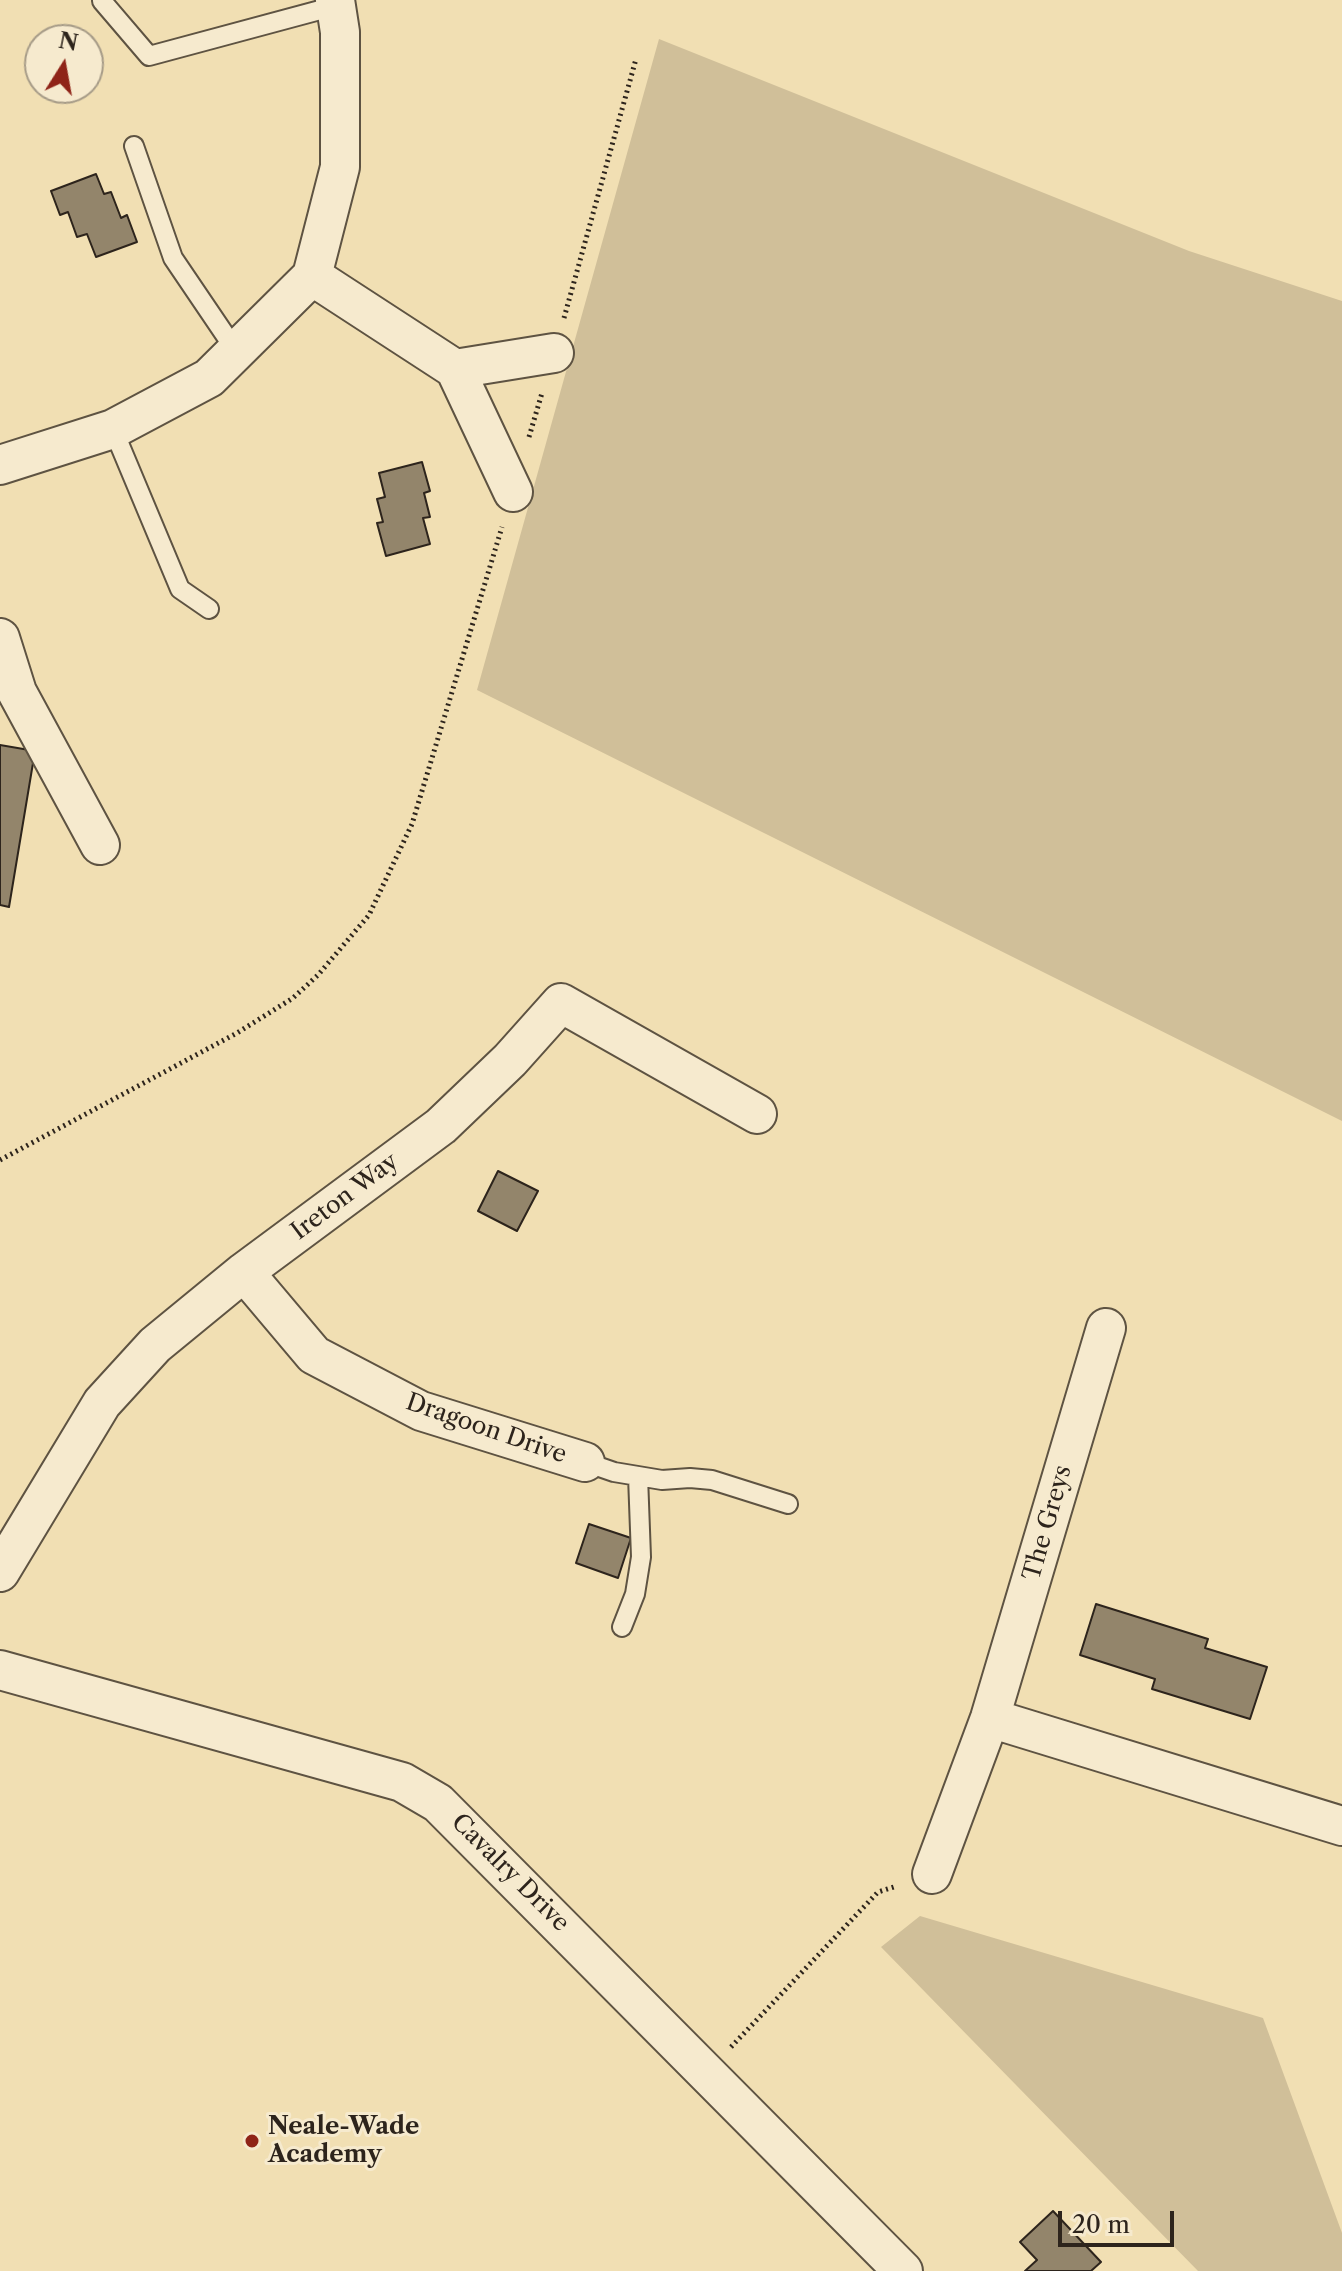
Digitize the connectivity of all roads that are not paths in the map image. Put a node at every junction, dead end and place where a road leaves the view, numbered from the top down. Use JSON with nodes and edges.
{"nodes":[{"id":1,"x":102,"y":1,"type":"edge"},
{"id":2,"x":335,"y":3,"type":"edge"},
{"id":3,"x":134,"y":146,"type":"dead end"},
{"id":4,"x":312,"y":276,"type":"junction"},
{"id":5,"x":236,"y":351,"type":"junction"},
{"id":6,"x":554,"y":353,"type":"road end"},
{"id":7,"x":455,"y":369,"type":"junction"},
{"id":8,"x":113,"y":429,"type":"junction"},
{"id":9,"x":0,"y":465,"type":"edge"},
{"id":10,"x":513,"y":492,"type":"road end"},
{"id":11,"x":209,"y":609,"type":"dead end"},
{"id":12,"x":0,"y":638,"type":"edge"},
{"id":13,"x":100,"y":845,"type":"dead end"},
{"id":14,"x":757,"y":1114,"type":"dead end"},
{"id":15,"x":244,"y":1272,"type":"junction"},
{"id":16,"x":1106,"y":1328,"type":"dead end"},
{"id":17,"x":585,"y":1462,"type":"joint"},
{"id":18,"x":638,"y":1476,"type":"junction"},
{"id":19,"x":788,"y":1504,"type":"dead end"},
{"id":20,"x":0,"y":1572,"type":"edge"},
{"id":21,"x":622,"y":1627,"type":"dead end"},
{"id":22,"x":0,"y":1670,"type":"edge"},
{"id":23,"x":990,"y":1718,"type":"junction"},
{"id":24,"x":1342,"y":1826,"type":"edge"},
{"id":25,"x":932,"y":1874,"type":"road end"},
{"id":26,"x":903,"y":2271,"type":"edge"}],
"edges":[{"from":1,"to":2,"type":"lane"},
{"from":2,"to":4,"type":"street"},
{"from":3,"to":5,"type":"lane"},
{"from":4,"to":5,"type":"street"},
{"from":4,"to":7,"type":"street"},
{"from":5,"to":8,"type":"street"},
{"from":6,"to":7,"type":"street"},
{"from":7,"to":10,"type":"street"},
{"from":8,"to":9,"type":"street"},
{"from":8,"to":11,"type":"lane"},
{"from":12,"to":13,"type":"street"},
{"from":14,"to":15,"type":"street","name":"Ireton Way"},
{"from":15,"to":17,"type":"street","name":"Dragoon Drive"},
{"from":15,"to":20,"type":"street","name":"Ireton Way"},
{"from":16,"to":23,"type":"street","name":"The Greys"},
{"from":17,"to":18,"type":"lane"},
{"from":18,"to":19,"type":"lane"},
{"from":18,"to":21,"type":"lane"},
{"from":22,"to":26,"type":"street","name":"Cavalry Drive"},
{"from":23,"to":24,"type":"street"},
{"from":23,"to":25,"type":"street","name":"The Greys"}]}
